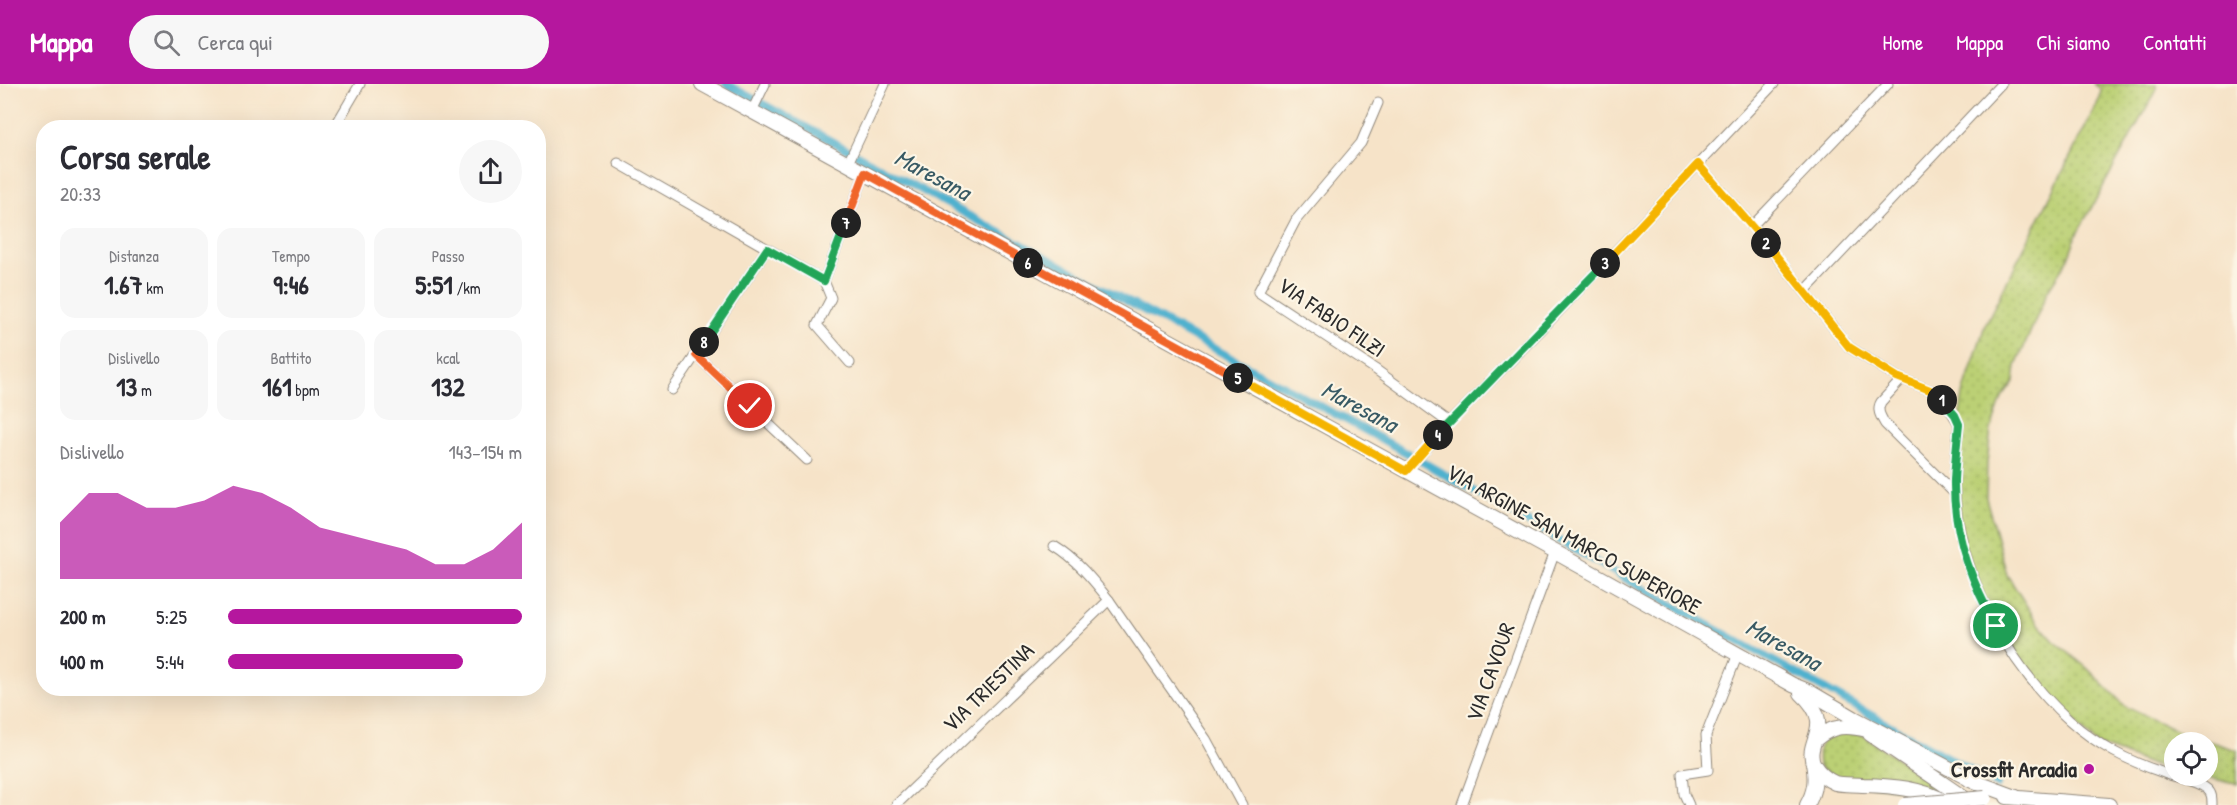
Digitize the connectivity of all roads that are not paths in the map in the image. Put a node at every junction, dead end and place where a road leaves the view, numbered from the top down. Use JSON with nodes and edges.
{"nodes":[{"id":1,"x":360,"y":84,"type":"edge"},
{"id":2,"x":702,"y":84,"type":"edge"},
{"id":3,"x":885,"y":84,"type":"edge"},
{"id":4,"x":1774,"y":84,"type":"edge"},
{"id":5,"x":1888,"y":84,"type":"edge"},
{"id":6,"x":2001,"y":84,"type":"edge"},
{"id":7,"x":763,"y":88,"type":"edge"},
{"id":8,"x":1378,"y":103,"type":"dead end"},
{"id":9,"x":753,"y":110,"type":"junction"},
{"id":10,"x":339,"y":120,"type":"edge"},
{"id":11,"x":850,"y":162,"type":"junction"},
{"id":12,"x":618,"y":163,"type":"dead end"},
{"id":13,"x":1698,"y":164,"type":"junction"},
{"id":14,"x":865,"y":173,"type":"junction"},
{"id":15,"x":1752,"y":226,"type":"junction"},
{"id":16,"x":767,"y":249,"type":"junction"},
{"id":17,"x":824,"y":281,"type":"junction"},
{"id":18,"x":1805,"y":291,"type":"junction"},
{"id":19,"x":696,"y":355,"type":"junction"},
{"id":20,"x":850,"y":363,"type":"dead end"},
{"id":21,"x":1902,"y":379,"type":"junction"},
{"id":22,"x":672,"y":390,"type":"dead end"},
{"id":23,"x":1449,"y":423,"type":"junction"},
{"id":24,"x":807,"y":460,"type":"dead end"},
{"id":25,"x":1408,"y":469,"type":"junction"},
{"id":26,"x":1955,"y":494,"type":"junction"},
{"id":27,"x":1054,"y":546,"type":"dead end"},
{"id":28,"x":1555,"y":552,"type":"junction"},
{"id":29,"x":1109,"y":600,"type":"junction"},
{"id":30,"x":1738,"y":654,"type":"junction"},
{"id":31,"x":1793,"y":685,"type":"junction"},
{"id":32,"x":1861,"y":727,"type":"junction"},
{"id":33,"x":1816,"y":739,"type":"junction"},
{"id":34,"x":1813,"y":763,"type":"junction"},
{"id":35,"x":2016,"y":797,"type":"junction"},
{"id":36,"x":1979,"y":802,"type":"edge"},
{"id":37,"x":2089,"y":803,"type":"junction"},
{"id":38,"x":896,"y":805,"type":"edge"},
{"id":39,"x":1242,"y":805,"type":"edge"},
{"id":40,"x":1462,"y":805,"type":"edge"},
{"id":41,"x":1689,"y":805,"type":"edge"},
{"id":42,"x":1807,"y":805,"type":"edge"},
{"id":43,"x":1905,"y":805,"type":"edge"},
{"id":44,"x":1951,"y":805,"type":"edge"},
{"id":45,"x":2064,"y":805,"type":"edge"},
{"id":46,"x":2109,"y":805,"type":"edge"},
{"id":47,"x":2212,"y":805,"type":"edge"}],
"edges":[{"from":1,"to":10,"type":"street"},
{"from":2,"to":9,"type":"street","name":"VIA ARGINE SAN MARCO SUPERIORE"},
{"from":3,"to":11,"type":"street"},
{"from":4,"to":13,"type":"street"},
{"from":5,"to":15,"type":"street"},
{"from":6,"to":18,"type":"street"},
{"from":7,"to":9,"type":"street"},
{"from":8,"to":23,"type":"street","name":"VIA FABIO FILZI"},
{"from":9,"to":11,"type":"street","name":"VIA ARGINE SAN MARCO SUPERIORE"},
{"from":11,"to":14,"type":"street","name":"VIA ARGINE SAN MARCO SUPERIORE"},
{"from":12,"to":16,"type":"street"},
{"from":13,"to":15,"type":"street"},
{"from":13,"to":23,"type":"street"},
{"from":14,"to":17,"type":"street"},
{"from":14,"to":25,"type":"street","name":"VIA ARGINE SAN MARCO SUPERIORE"},
{"from":15,"to":18,"type":"street"},
{"from":16,"to":17,"type":"street"},
{"from":16,"to":19,"type":"street"},
{"from":17,"to":20,"type":"street"},
{"from":18,"to":21,"type":"street"},
{"from":19,"to":22,"type":"street"},
{"from":19,"to":24,"type":"street"},
{"from":21,"to":26,"type":"street"},
{"from":21,"to":26,"type":"street"},
{"from":23,"to":25,"type":"street"},
{"from":25,"to":28,"type":"street","name":"VIA ARGINE SAN MARCO SUPERIORE"},
{"from":26,"to":47,"type":"street"},
{"from":27,"to":29,"type":"street"},
{"from":28,"to":30,"type":"street","name":"VIA ARGINE SAN MARCO SUPERIORE"},
{"from":28,"to":40,"type":"street","name":"VIA CAVOUR"},
{"from":29,"to":38,"type":"street","name":"VIA TRIESTINA"},
{"from":29,"to":39,"type":"street"},
{"from":30,"to":31,"type":"street","name":"VIA ARGINE SAN MARCO SUPERIORE"},
{"from":30,"to":41,"type":"street"},
{"from":31,"to":32,"type":"street"},
{"from":31,"to":33,"type":"street"},
{"from":32,"to":33,"type":"street"},
{"from":32,"to":35,"type":"street"},
{"from":32,"to":36,"type":"street"},
{"from":33,"to":34,"type":"street"},
{"from":34,"to":42,"type":"street"},
{"from":34,"to":44,"type":"street"},
{"from":35,"to":36,"type":"street"},
{"from":35,"to":37,"type":"street"},
{"from":36,"to":43,"type":"street","bridge":true},
{"from":37,"to":45,"type":"street"},
{"from":37,"to":46,"type":"street"}]}
